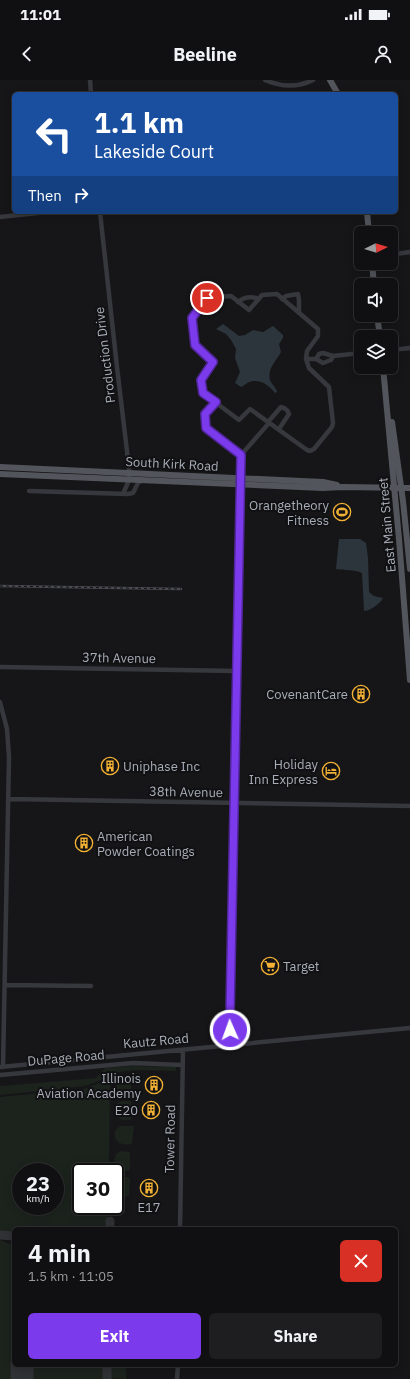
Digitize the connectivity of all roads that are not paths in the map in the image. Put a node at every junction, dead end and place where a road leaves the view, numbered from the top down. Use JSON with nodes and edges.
{"nodes":[{"id":1,"x":90,"y":80,"type":"edge"},
{"id":2,"x":265,"y":80,"type":"edge"},
{"id":3,"x":313,"y":80,"type":"edge"},
{"id":4,"x":330,"y":80,"type":"edge"},
{"id":5,"x":91,"y":92,"type":"edge"},
{"id":6,"x":337,"y":92,"type":"edge"},
{"id":7,"x":28,"y":214,"type":"edge"},
{"id":8,"x":100,"y":214,"type":"edge"},
{"id":9,"x":367,"y":214,"type":"edge"},
{"id":10,"x":0,"y":217,"type":"edge"},
{"id":11,"x":368,"y":226,"type":"edge"},
{"id":12,"x":410,"y":252,"type":"edge"},
{"id":13,"x":398,"y":253,"type":"edge"},
{"id":14,"x":258,"y":299,"type":"junction"},
{"id":15,"x":282,"y":299,"type":"junction"},
{"id":16,"x":238,"y":302,"type":"junction"},
{"id":17,"x":299,"y":313,"type":"junction"},
{"id":18,"x":410,"y":348,"type":"edge"},
{"id":19,"x":398,"y":349,"type":"edge"},
{"id":20,"x":354,"y":354,"type":"edge"},
{"id":21,"x":333,"y":356,"type":"junction"},
{"id":22,"x":306,"y":359,"type":"junction"},
{"id":23,"x":316,"y":359,"type":"junction"},
{"id":24,"x":384,"y":374,"type":"edge"},
{"id":25,"x":384,"y":374,"type":"edge"},
{"id":26,"x":216,"y":402,"type":"junction"},
{"id":27,"x":269,"y":422,"type":"junction"},
{"id":28,"x":278,"y":430,"type":"junction"},
{"id":29,"x":241,"y":455,"type":"junction"},
{"id":30,"x":0,"y":467,"type":"edge"},
{"id":31,"x":130,"y":473,"type":"junction"},
{"id":32,"x":0,"y":474,"type":"edge"},
{"id":33,"x":130,"y":480,"type":"junction"},
{"id":34,"x":142,"y":481,"type":"junction"},
{"id":35,"x":241,"y":481,"type":"junction"},
{"id":36,"x":395,"y":488,"type":"junction"},
{"id":37,"x":402,"y":488,"type":"junction"},
{"id":38,"x":410,"y":488,"type":"edge"},
{"id":39,"x":28,"y":492,"type":"dead end"},
{"id":40,"x":123,"y":494,"type":"junction"},
{"id":41,"x":410,"y":569,"type":"edge"},
{"id":42,"x":408,"y":607,"type":"edge"},
{"id":43,"x":408,"y":615,"type":"edge"},
{"id":44,"x":0,"y":667,"type":"edge"},
{"id":45,"x":237,"y":671,"type":"junction"},
{"id":46,"x":410,"y":680,"type":"edge"},
{"id":47,"x":0,"y":702,"type":"edge"},
{"id":48,"x":9,"y":799,"type":"junction"},
{"id":49,"x":235,"y":804,"type":"junction"},
{"id":50,"x":410,"y":806,"type":"edge"},
{"id":51,"x":3,"y":983,"type":"edge"},
{"id":52,"x":91,"y":986,"type":"dead end"},
{"id":53,"x":410,"y":1028,"type":"edge"},
{"id":54,"x":231,"y":1046,"type":"junction"},
{"id":55,"x":183,"y":1050,"type":"junction"},
{"id":56,"x":182,"y":1065,"type":"junction"},
{"id":57,"x":2,"y":1067,"type":"edge"},
{"id":58,"x":0,"y":1075,"type":"edge"},
{"id":59,"x":180,"y":1227,"type":"edge"},
{"id":60,"x":178,"y":1367,"type":"edge"},
{"id":61,"x":178,"y":1379,"type":"edge"}],
"edges":[{"from":1,"to":5,"type":"street"},
{"from":2,"to":3,"type":"street"},
{"from":4,"to":6,"type":"main road"},
{"from":7,"to":10,"type":"street"},
{"from":8,"to":31,"type":"street","name":"Production Drive"},
{"from":9,"to":11,"type":"main road"},
{"from":12,"to":13,"type":"street"},
{"from":14,"to":15,"type":"street"},
{"from":14,"to":16,"type":"street"},
{"from":14,"to":16,"type":"street"},
{"from":15,"to":17,"type":"street"},
{"from":15,"to":17,"type":"street"},
{"from":16,"to":26,"type":"street"},
{"from":17,"to":22,"type":"street"},
{"from":18,"to":19,"type":"street"},
{"from":20,"to":21,"type":"street"},
{"from":21,"to":23,"type":"street"},
{"from":21,"to":23,"type":"street"},
{"from":22,"to":23,"type":"street"},
{"from":22,"to":28,"type":"street"},
{"from":24,"to":37,"type":"main road","name":"East Main Street"},
{"from":25,"to":36,"type":"main road","name":"East Main Street"},
{"from":26,"to":27,"type":"street"},
{"from":26,"to":29,"type":"street"},
{"from":27,"to":28,"type":"street"},
{"from":27,"to":28,"type":"street"},
{"from":27,"to":29,"type":"street"},
{"from":29,"to":35,"type":"street"},
{"from":30,"to":31,"type":"main road","name":"South Kirk Road"},
{"from":31,"to":33,"type":"street","name":"Production Drive"},
{"from":31,"to":35,"type":"main road","name":"South Kirk Road"},
{"from":32,"to":33,"type":"main road","name":"South Kirk Road"},
{"from":33,"to":34,"type":"main road","name":"South Kirk Road"},
{"from":33,"to":40,"type":"street","name":"Production Drive"},
{"from":34,"to":35,"type":"main road","name":"South Kirk Road"},
{"from":34,"to":40,"type":"street"},
{"from":35,"to":36,"type":"main road","name":"South Kirk Road"},
{"from":35,"to":45,"type":"street"},
{"from":36,"to":37,"type":"main road","name":"South Kirk Road"},
{"from":36,"to":42,"type":"main road","name":"East Main Street"},
{"from":37,"to":38,"type":"main road","name":"South Kirk Road"},
{"from":37,"to":41,"type":"main road","name":"East Main Street"},
{"from":39,"to":40,"type":"street"},
{"from":42,"to":43,"type":"main road","name":"East Main Street"},
{"from":43,"to":46,"type":"main road","name":"East Main Street"},
{"from":44,"to":45,"type":"street","name":"37th Avenue"},
{"from":45,"to":49,"type":"street"},
{"from":47,"to":48,"type":"street"},
{"from":48,"to":49,"type":"street","name":"38th Avenue"},
{"from":48,"to":51,"type":"street"},
{"from":49,"to":50,"type":"street","name":"38th Avenue"},
{"from":49,"to":54,"type":"street"},
{"from":51,"to":52,"type":"street"},
{"from":51,"to":57,"type":"street"},
{"from":53,"to":54,"type":"street","name":"Kautz Road"},
{"from":54,"to":55,"type":"street","name":"Kautz Road"},
{"from":55,"to":56,"type":"street","name":"Tower Road"},
{"from":55,"to":57,"type":"street","name":"Kautz Road"},
{"from":56,"to":58,"type":"street","name":"DuPage Road"},
{"from":56,"to":59,"type":"street","name":"Tower Road"},
{"from":60,"to":61,"type":"street"}]}
